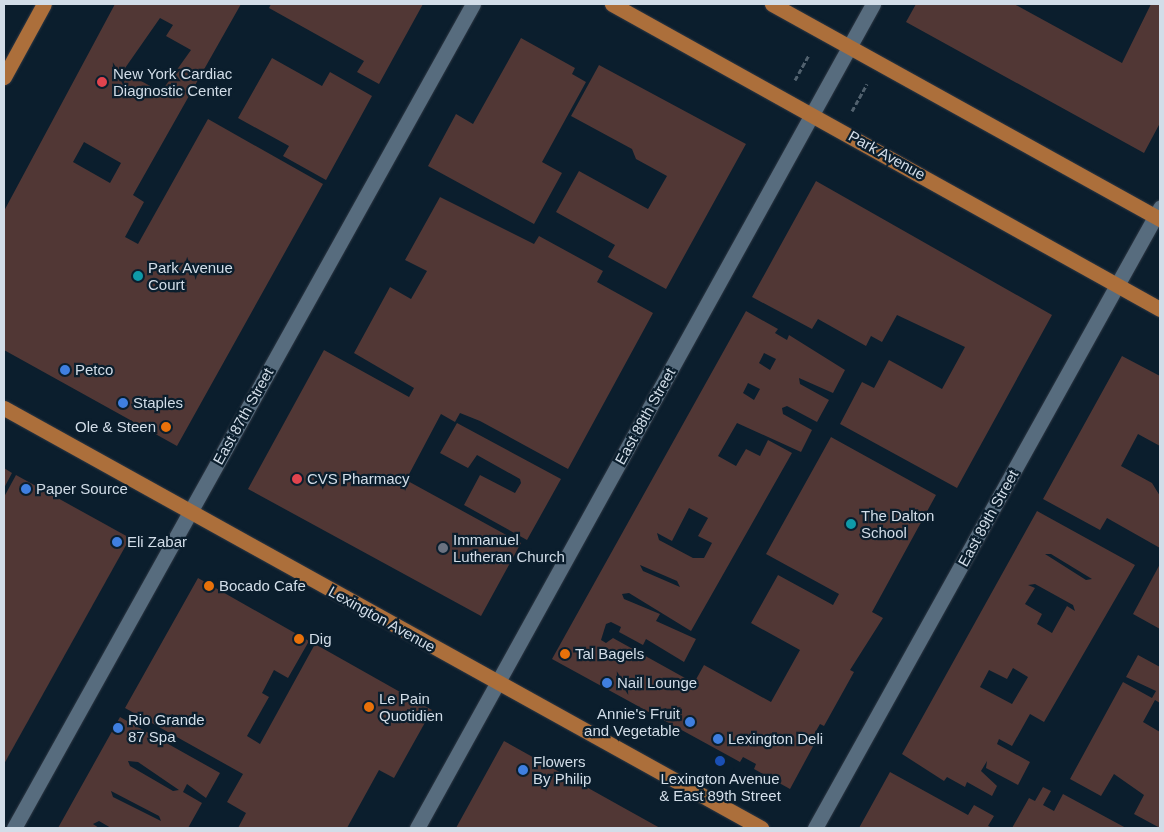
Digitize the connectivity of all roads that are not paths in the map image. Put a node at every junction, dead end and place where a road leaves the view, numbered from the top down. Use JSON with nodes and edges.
{"nodes":[{"id":1,"x":44,"y":4,"type":"edge"},
{"id":2,"x":473,"y":4,"type":"edge"},
{"id":3,"x":612,"y":4,"type":"edge"},
{"id":4,"x":772,"y":4,"type":"edge"},
{"id":5,"x":873,"y":4,"type":"edge"},
{"id":6,"x":849,"y":47,"type":"junction"},
{"id":7,"x":4,"y":77,"type":"edge"},
{"id":8,"x":812,"y":114,"type":"junction"},
{"id":9,"x":1159,"y":215,"type":"edge"},
{"id":10,"x":1118,"y":286,"type":"junction"},
{"id":11,"x":1160,"y":309,"type":"edge"},
{"id":12,"x":4,"y":408,"type":"edge"},
{"id":13,"x":190,"y":512,"type":"junction"},
{"id":14,"x":497,"y":683,"type":"junction"},
{"id":15,"x":14,"y":828,"type":"edge"},
{"id":16,"x":417,"y":828,"type":"edge"},
{"id":17,"x":761,"y":828,"type":"edge"},
{"id":18,"x":815,"y":828,"type":"edge"}],
"edges":[{"from":1,"to":7,"type":"main road"},
{"from":2,"to":13,"type":"street","name":"East 87th Street"},
{"from":3,"to":8,"type":"main road","name":"Park Avenue"},
{"from":4,"to":6,"type":"main road"},
{"from":5,"to":6,"type":"street","name":"East 88th Street"},
{"from":6,"to":8,"type":"street","name":"East 88th Street"},
{"from":6,"to":9,"type":"main road"},
{"from":8,"to":10,"type":"main road","name":"Park Avenue"},
{"from":8,"to":14,"type":"street","name":"East 88th Street"},
{"from":9,"to":10,"type":"street","name":"East 89th Street"},
{"from":10,"to":11,"type":"main road","name":"Park Avenue"},
{"from":10,"to":18,"type":"street","name":"East 89th Street"},
{"from":12,"to":13,"type":"main road","name":"Lexington Avenue"},
{"from":13,"to":14,"type":"main road","name":"Lexington Avenue"},
{"from":13,"to":15,"type":"street","name":"East 87th Street"},
{"from":14,"to":16,"type":"street","name":"East 88th Street"},
{"from":14,"to":17,"type":"main road","name":"Lexington Avenue"}]}
